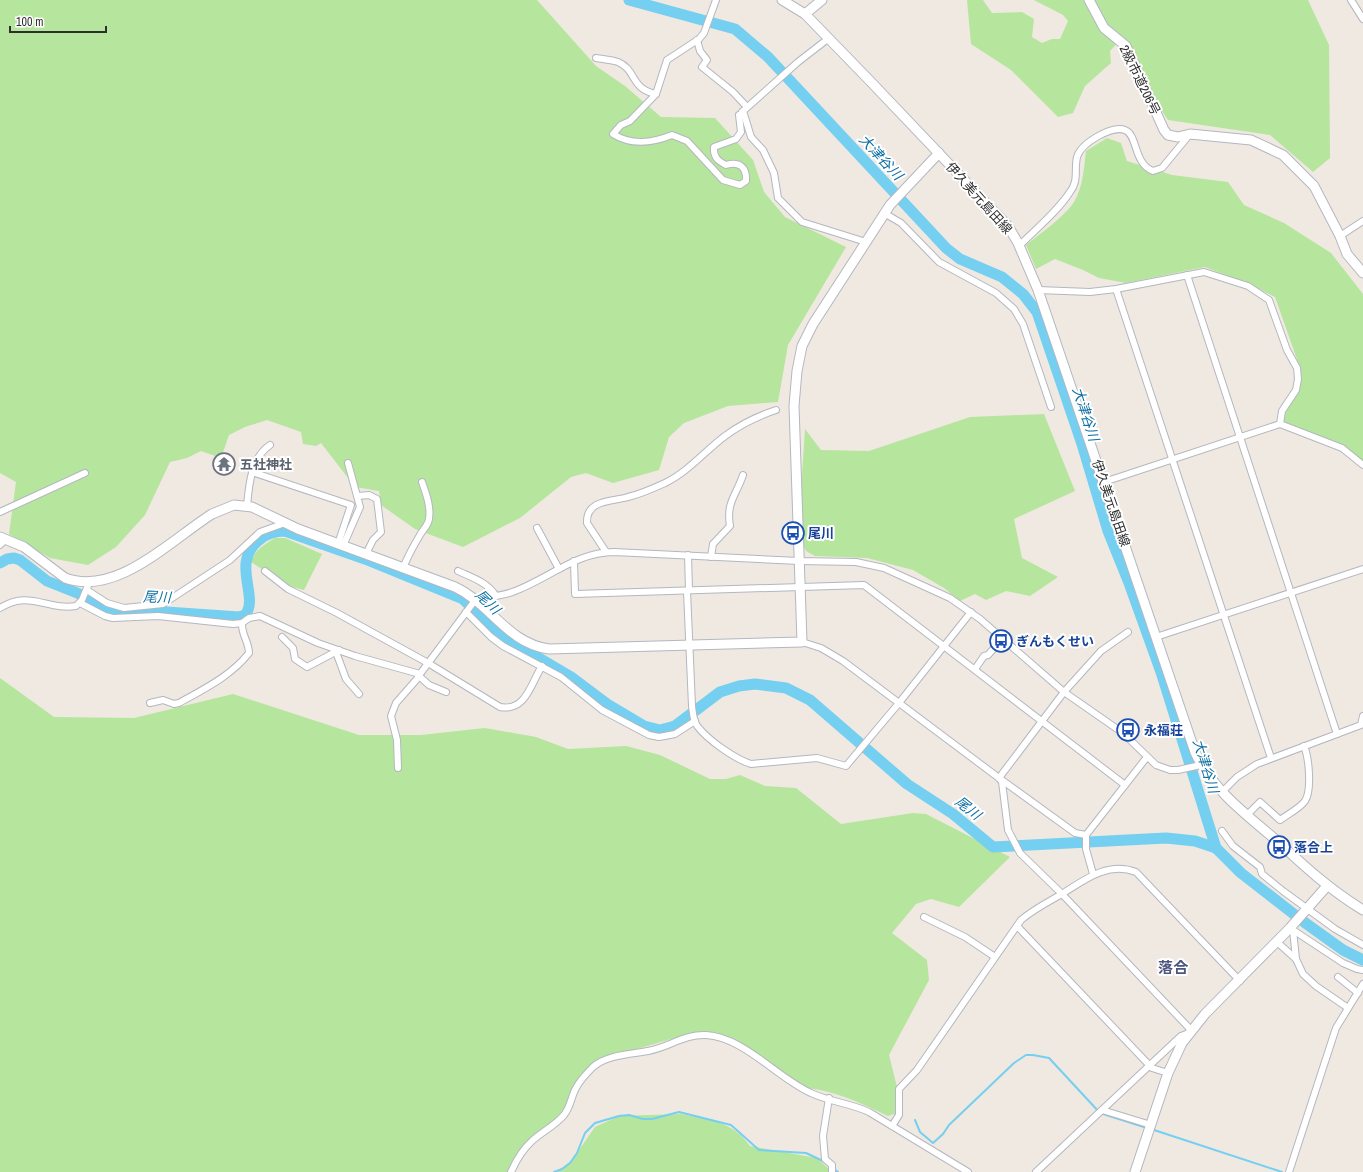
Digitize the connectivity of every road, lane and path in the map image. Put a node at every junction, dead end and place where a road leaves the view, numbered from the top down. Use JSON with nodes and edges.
{"nodes":[{"id":1,"x":716,"y":0,"type":"edge"},
{"id":2,"x":782,"y":0,"type":"edge"},
{"id":3,"x":822,"y":0,"type":"edge"},
{"id":4,"x":1089,"y":0,"type":"edge"},
{"id":5,"x":1351,"y":0,"type":"edge"},
{"id":6,"x":805,"y":14,"type":"junction"},
{"id":7,"x":1363,"y":19,"type":"edge"},
{"id":8,"x":829,"y":38,"type":"junction"},
{"id":9,"x":697,"y":40,"type":"junction"},
{"id":10,"x":596,"y":58,"type":"dead end"},
{"id":11,"x":656,"y":94,"type":"junction"},
{"id":12,"x":742,"y":112,"type":"junction"},
{"id":13,"x":1190,"y":134,"type":"junction"},
{"id":14,"x":939,"y":153,"type":"junction"},
{"id":15,"x":884,"y":213,"type":"junction"},
{"id":16,"x":1363,"y":221,"type":"edge"},
{"id":17,"x":1340,"y":236,"type":"junction"},
{"id":18,"x":866,"y":242,"type":"junction"},
{"id":19,"x":1019,"y":246,"type":"junction"},
{"id":20,"x":1363,"y":273,"type":"edge"},
{"id":21,"x":1187,"y":275,"type":"junction"},
{"id":22,"x":1116,"y":289,"type":"junction"},
{"id":23,"x":1038,"y":290,"type":"junction"},
{"id":24,"x":1052,"y":407,"type":"dead end"},
{"id":25,"x":776,"y":410,"type":"dead end"},
{"id":26,"x":1280,"y":424,"type":"junction"},
{"id":27,"x":1240,"y":438,"type":"junction"},
{"id":28,"x":270,"y":444,"type":"dead end"},
{"id":29,"x":1172,"y":460,"type":"junction"},
{"id":30,"x":348,"y":463,"type":"dead end"},
{"id":31,"x":1363,"y":465,"type":"edge"},
{"id":32,"x":252,"y":472,"type":"junction"},
{"id":33,"x":85,"y":473,"type":"dead end"},
{"id":34,"x":743,"y":475,"type":"dead end"},
{"id":35,"x":422,"y":482,"type":"dead end"},
{"id":36,"x":1104,"y":482,"type":"junction"},
{"id":37,"x":358,"y":496,"type":"junction"},
{"id":38,"x":247,"y":506,"type":"junction"},
{"id":39,"x":0,"y":512,"type":"edge"},
{"id":40,"x":285,"y":523,"type":"junction"},
{"id":41,"x":537,"y":528,"type":"dead end"},
{"id":42,"x":2,"y":540,"type":"edge"},
{"id":43,"x":340,"y":545,"type":"junction"},
{"id":44,"x":606,"y":552,"type":"junction"},
{"id":45,"x":366,"y":554,"type":"junction"},
{"id":46,"x":688,"y":555,"type":"junction"},
{"id":47,"x":711,"y":556,"type":"junction"},
{"id":48,"x":574,"y":561,"type":"junction"},
{"id":49,"x":799,"y":561,"type":"junction"},
{"id":50,"x":403,"y":568,"type":"junction"},
{"id":51,"x":559,"y":569,"type":"junction"},
{"id":52,"x":1363,"y":569,"type":"edge"},
{"id":53,"x":265,"y":571,"type":"dead end"},
{"id":54,"x":458,"y":571,"type":"dead end"},
{"id":55,"x":800,"y":587,"type":"junction"},
{"id":56,"x":87,"y":589,"type":"junction"},
{"id":57,"x":688,"y":590,"type":"junction"},
{"id":58,"x":1291,"y":593,"type":"junction"},
{"id":59,"x":496,"y":596,"type":"junction"},
{"id":60,"x":81,"y":601,"type":"junction"},
{"id":61,"x":475,"y":601,"type":"junction"},
{"id":62,"x":0,"y":608,"type":"edge"},
{"id":63,"x":467,"y":611,"type":"junction"},
{"id":64,"x":971,"y":612,"type":"junction"},
{"id":65,"x":1223,"y":615,"type":"junction"},
{"id":66,"x":242,"y":623,"type":"junction"},
{"id":67,"x":1128,"y":632,"type":"dead end"},
{"id":68,"x":282,"y":637,"type":"dead end"},
{"id":69,"x":1156,"y":637,"type":"junction"},
{"id":70,"x":1003,"y":638,"type":"junction"},
{"id":71,"x":802,"y":642,"type":"junction"},
{"id":72,"x":690,"y":644,"type":"junction"},
{"id":73,"x":945,"y":645,"type":"junction"},
{"id":74,"x":337,"y":651,"type":"junction"},
{"id":75,"x":428,"y":663,"type":"junction"},
{"id":76,"x":542,"y":666,"type":"junction"},
{"id":77,"x":975,"y":669,"type":"junction"},
{"id":78,"x":420,"y":675,"type":"junction"},
{"id":79,"x":446,"y":692,"type":"dead end"},
{"id":80,"x":1064,"y":692,"type":"junction"},
{"id":81,"x":359,"y":694,"type":"dead end"},
{"id":82,"x":150,"y":703,"type":"dead end"},
{"id":83,"x":899,"y":703,"type":"junction"},
{"id":84,"x":1363,"y":716,"type":"edge"},
{"id":85,"x":694,"y":720,"type":"junction"},
{"id":86,"x":1042,"y":720,"type":"junction"},
{"id":87,"x":1337,"y":734,"type":"junction"},
{"id":88,"x":1304,"y":746,"type":"junction"},
{"id":89,"x":1147,"y":757,"type":"junction"},
{"id":90,"x":1271,"y":758,"type":"junction"},
{"id":91,"x":1198,"y":766,"type":"junction"},
{"id":92,"x":398,"y":768,"type":"dead end"},
{"id":93,"x":999,"y":778,"type":"junction"},
{"id":94,"x":1125,"y":784,"type":"junction"},
{"id":95,"x":1222,"y":792,"type":"junction"},
{"id":96,"x":1247,"y":815,"type":"junction"},
{"id":97,"x":1222,"y":831,"type":"dead end"},
{"id":98,"x":1086,"y":837,"type":"junction"},
{"id":99,"x":1093,"y":874,"type":"junction"},
{"id":100,"x":1327,"y":886,"type":"junction"},
{"id":101,"x":1062,"y":894,"type":"junction"},
{"id":102,"x":1308,"y":909,"type":"junction"},
{"id":103,"x":1362,"y":909,"type":"edge"},
{"id":104,"x":924,"y":917,"type":"dead end"},
{"id":105,"x":1017,"y":926,"type":"junction"},
{"id":106,"x":1292,"y":928,"type":"junction"},
{"id":107,"x":1277,"y":942,"type":"junction"},
{"id":108,"x":1363,"y":945,"type":"edge"},
{"id":109,"x":995,"y":957,"type":"junction"},
{"id":110,"x":1296,"y":959,"type":"junction"},
{"id":111,"x":1363,"y":970,"type":"edge"},
{"id":112,"x":1338,"y":977,"type":"dead end"},
{"id":113,"x":1240,"y":981,"type":"junction"},
{"id":114,"x":1363,"y":984,"type":"edge"},
{"id":115,"x":1358,"y":993,"type":"junction"},
{"id":116,"x":1348,"y":1008,"type":"junction"},
{"id":117,"x":1190,"y":1032,"type":"junction"},
{"id":118,"x":1149,"y":1065,"type":"junction"},
{"id":119,"x":1168,"y":1073,"type":"junction"},
{"id":120,"x":829,"y":1098,"type":"junction"},
{"id":121,"x":1102,"y":1110,"type":"junction"},
{"id":122,"x":1151,"y":1125,"type":"junction"},
{"id":123,"x":892,"y":1126,"type":"junction"},
{"id":124,"x":511,"y":1172,"type":"edge"},
{"id":125,"x":832,"y":1172,"type":"edge"},
{"id":126,"x":968,"y":1172,"type":"edge"},
{"id":127,"x":1036,"y":1172,"type":"edge"},
{"id":128,"x":1135,"y":1172,"type":"edge"},
{"id":129,"x":1289,"y":1172,"type":"edge"}],
"edges":[{"from":1,"to":9,"type":"street"},
{"from":2,"to":6,"type":"street","name":"伊久美元島田線"},
{"from":3,"to":6,"type":"street"},
{"from":4,"to":13,"type":"street","name":"2級市道206号"},
{"from":5,"to":7,"type":"street"},
{"from":6,"to":8,"type":"street","name":"伊久美元島田線"},
{"from":8,"to":12,"type":"street"},
{"from":8,"to":14,"type":"street","name":"伊久美元島田線"},
{"from":9,"to":11,"type":"street"},
{"from":9,"to":12,"type":"street"},
{"from":10,"to":11,"type":"street"},
{"from":11,"to":12,"type":"street"},
{"from":12,"to":18,"type":"street"},
{"from":13,"to":17,"type":"street"},
{"from":13,"to":19,"type":"street"},
{"from":14,"to":15,"type":"street"},
{"from":14,"to":19,"type":"street","name":"伊久美元島田線"},
{"from":15,"to":18,"type":"street"},
{"from":15,"to":24,"type":"street"},
{"from":16,"to":17,"type":"street"},
{"from":17,"to":20,"type":"street"},
{"from":18,"to":49,"type":"street"},
{"from":19,"to":23,"type":"street","name":"伊久美元島田線"},
{"from":21,"to":22,"type":"street"},
{"from":21,"to":26,"type":"street"},
{"from":21,"to":27,"type":"street"},
{"from":22,"to":23,"type":"street"},
{"from":22,"to":29,"type":"street"},
{"from":23,"to":36,"type":"street","name":"伊久美元島田線"},
{"from":25,"to":44,"type":"street"},
{"from":26,"to":27,"type":"street"},
{"from":26,"to":31,"type":"street"},
{"from":27,"to":29,"type":"street"},
{"from":27,"to":58,"type":"street"},
{"from":28,"to":32,"type":"street"},
{"from":29,"to":36,"type":"street"},
{"from":29,"to":65,"type":"street"},
{"from":30,"to":37,"type":"street"},
{"from":32,"to":38,"type":"street"},
{"from":32,"to":43,"type":"street"},
{"from":33,"to":39,"type":"street"},
{"from":34,"to":47,"type":"street"},
{"from":35,"to":50,"type":"street"},
{"from":36,"to":69,"type":"street","name":"伊久美元島田線"},
{"from":37,"to":43,"type":"street"},
{"from":37,"to":45,"type":"street"},
{"from":38,"to":40,"type":"street"},
{"from":38,"to":56,"type":"street"},
{"from":40,"to":43,"type":"street"},
{"from":40,"to":56,"type":"street"},
{"from":41,"to":51,"type":"street"},
{"from":42,"to":56,"type":"street"},
{"from":43,"to":45,"type":"street"},
{"from":44,"to":46,"type":"street"},
{"from":44,"to":48,"type":"street"},
{"from":45,"to":50,"type":"street"},
{"from":46,"to":47,"type":"street"},
{"from":46,"to":57,"type":"street"},
{"from":47,"to":49,"type":"street"},
{"from":48,"to":51,"type":"street"},
{"from":48,"to":57,"type":"street"},
{"from":49,"to":55,"type":"street"},
{"from":49,"to":64,"type":"street"},
{"from":50,"to":61,"type":"street"},
{"from":51,"to":59,"type":"street"},
{"from":52,"to":58,"type":"street"},
{"from":53,"to":75,"type":"street"},
{"from":54,"to":59,"type":"street"},
{"from":55,"to":57,"type":"street"},
{"from":55,"to":71,"type":"street"},
{"from":55,"to":73,"type":"street"},
{"from":56,"to":60,"type":"street"},
{"from":57,"to":72,"type":"street"},
{"from":58,"to":65,"type":"street"},
{"from":58,"to":87,"type":"street"},
{"from":59,"to":61,"type":"street"},
{"from":60,"to":62,"type":"street"},
{"from":60,"to":66,"type":"street"},
{"from":61,"to":63,"type":"street"},
{"from":61,"to":72,"type":"street"},
{"from":63,"to":75,"type":"street"},
{"from":63,"to":76,"type":"street"},
{"from":64,"to":70,"type":"street"},
{"from":64,"to":73,"type":"street"},
{"from":65,"to":69,"type":"street"},
{"from":65,"to":90,"type":"street"},
{"from":66,"to":74,"type":"street"},
{"from":66,"to":82,"type":"street"},
{"from":67,"to":80,"type":"street"},
{"from":68,"to":74,"type":"street"},
{"from":69,"to":91,"type":"street","name":"伊久美元島田線"},
{"from":70,"to":77,"type":"street"},
{"from":70,"to":80,"type":"street"},
{"from":71,"to":72,"type":"street"},
{"from":71,"to":83,"type":"street"},
{"from":72,"to":85,"type":"street"},
{"from":73,"to":77,"type":"street"},
{"from":73,"to":83,"type":"street"},
{"from":74,"to":78,"type":"street"},
{"from":74,"to":81,"type":"street"},
{"from":75,"to":76,"type":"street"},
{"from":75,"to":78,"type":"street"},
{"from":76,"to":85,"type":"street"},
{"from":77,"to":86,"type":"street"},
{"from":78,"to":79,"type":"street"},
{"from":78,"to":92,"type":"street"},
{"from":80,"to":86,"type":"street"},
{"from":80,"to":89,"type":"street"},
{"from":83,"to":85,"type":"street"},
{"from":83,"to":93,"type":"street"},
{"from":84,"to":87,"type":"street"},
{"from":86,"to":93,"type":"street"},
{"from":86,"to":94,"type":"street"},
{"from":87,"to":88,"type":"street"},
{"from":88,"to":90,"type":"street"},
{"from":88,"to":96,"type":"street"},
{"from":89,"to":91,"type":"street"},
{"from":89,"to":94,"type":"street"},
{"from":90,"to":95,"type":"street"},
{"from":91,"to":95,"type":"street","name":"伊久美元島田線"},
{"from":93,"to":98,"type":"street"},
{"from":93,"to":101,"type":"street"},
{"from":94,"to":98,"type":"street"},
{"from":95,"to":96,"type":"street","name":"伊久美元島田線"},
{"from":96,"to":100,"type":"street","name":"伊久美元島田線"},
{"from":97,"to":102,"type":"street"},
{"from":98,"to":99,"type":"street"},
{"from":99,"to":101,"type":"street"},
{"from":99,"to":113,"type":"street"},
{"from":100,"to":102,"type":"street"},
{"from":100,"to":103,"type":"street","name":"伊久美元島田線"},
{"from":101,"to":105,"type":"street"},
{"from":101,"to":117,"type":"street"},
{"from":102,"to":106,"type":"street"},
{"from":102,"to":108,"type":"street"},
{"from":104,"to":109,"type":"street"},
{"from":105,"to":109,"type":"street"},
{"from":105,"to":118,"type":"street"},
{"from":106,"to":107,"type":"street"},
{"from":106,"to":110,"type":"street"},
{"from":106,"to":111,"type":"street"},
{"from":107,"to":110,"type":"street"},
{"from":107,"to":113,"type":"street"},
{"from":109,"to":123,"type":"street"},
{"from":110,"to":116,"type":"street"},
{"from":112,"to":115,"type":"street"},
{"from":113,"to":117,"type":"street"},
{"from":114,"to":115,"type":"street"},
{"from":115,"to":116,"type":"street"},
{"from":116,"to":129,"type":"street"},
{"from":117,"to":118,"type":"street"},
{"from":117,"to":119,"type":"street"},
{"from":118,"to":119,"type":"street"},
{"from":118,"to":121,"type":"street"},
{"from":119,"to":122,"type":"street"},
{"from":120,"to":123,"type":"street"},
{"from":120,"to":124,"type":"street"},
{"from":120,"to":125,"type":"street"},
{"from":121,"to":122,"type":"street"},
{"from":121,"to":127,"type":"street"},
{"from":122,"to":128,"type":"street"},
{"from":123,"to":126,"type":"street"}]}
